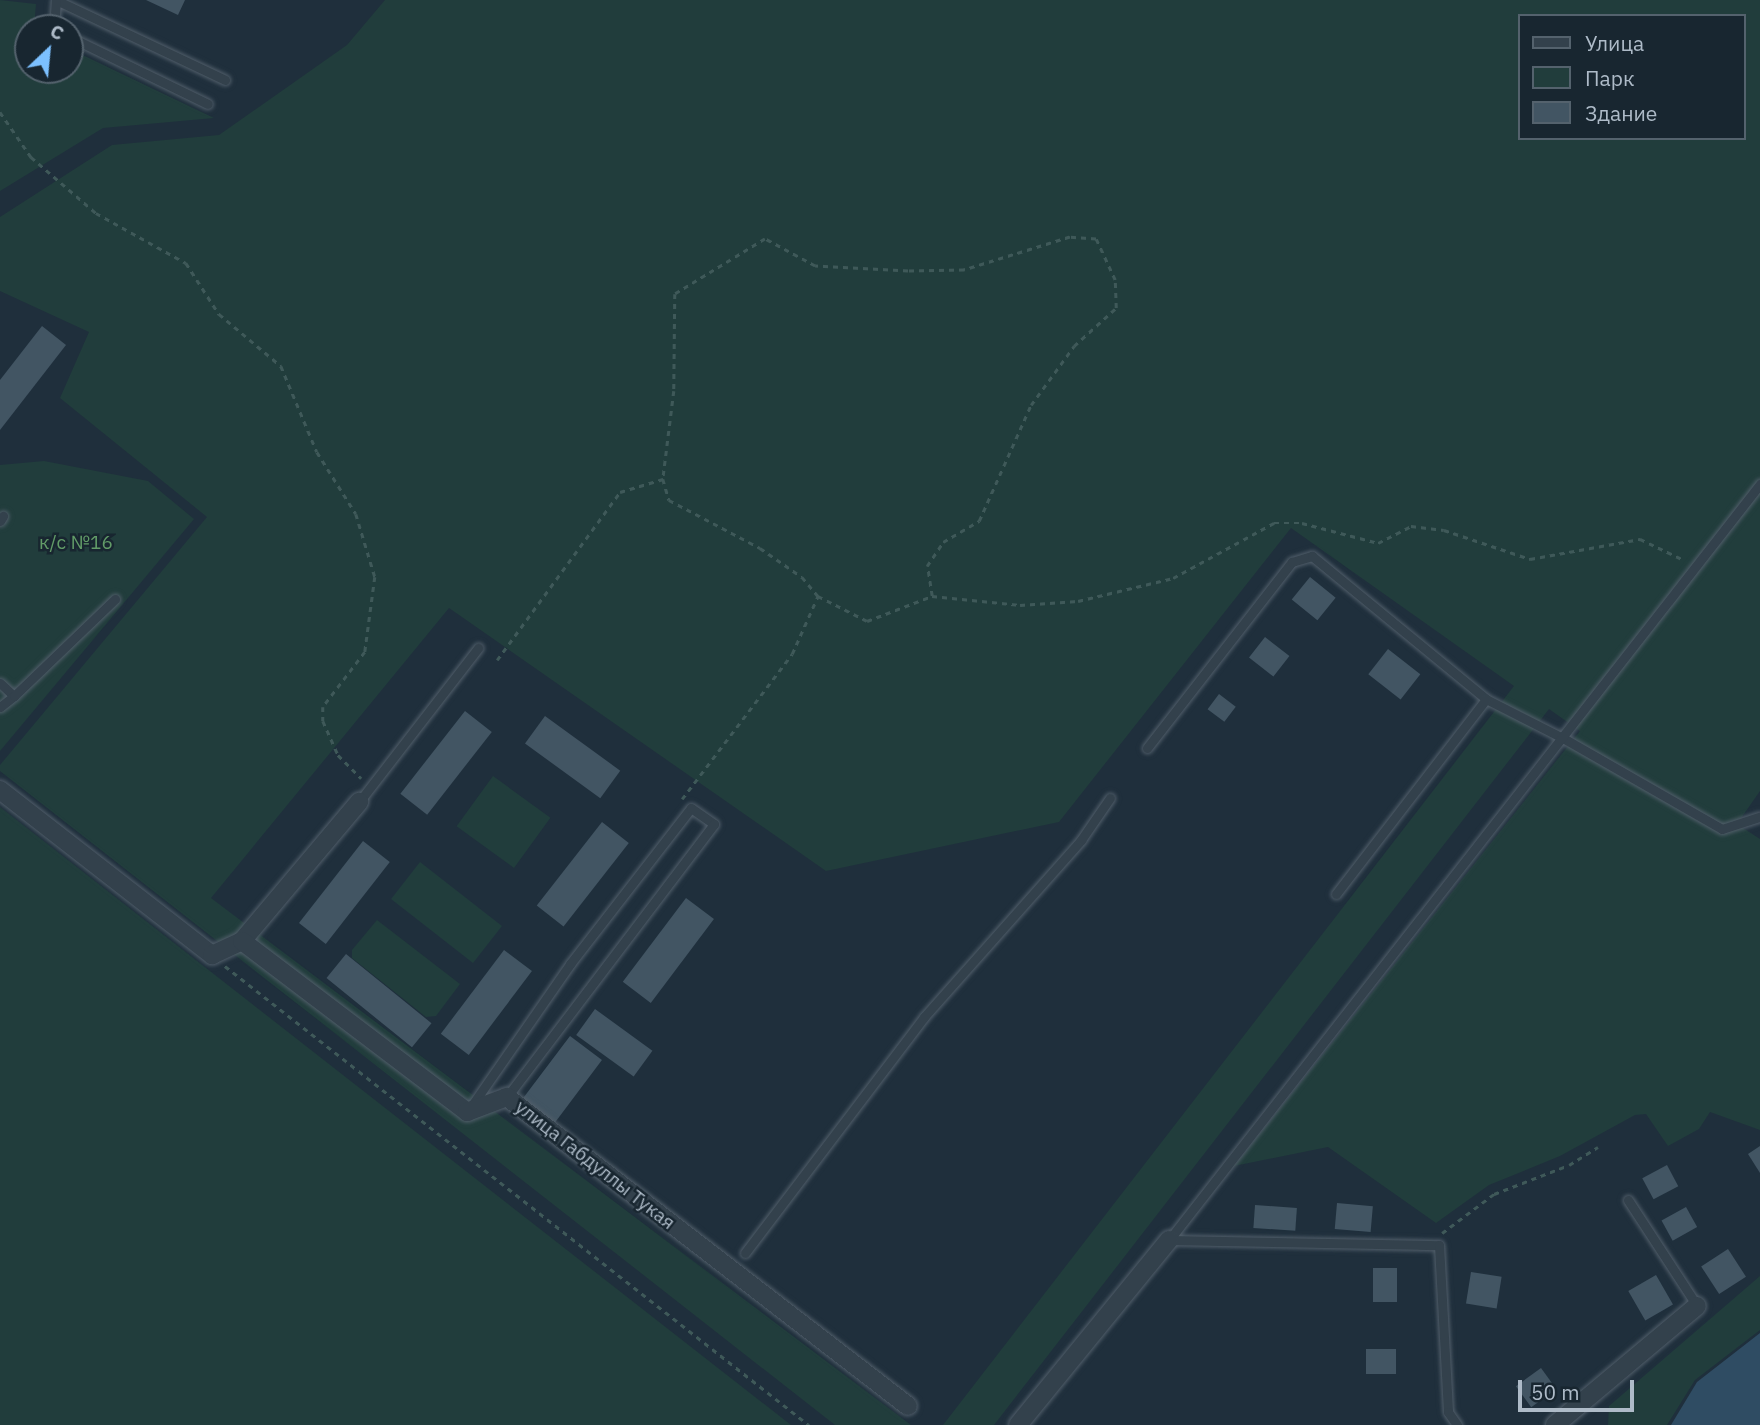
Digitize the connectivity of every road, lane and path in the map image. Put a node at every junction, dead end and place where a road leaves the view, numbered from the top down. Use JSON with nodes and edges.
{"nodes":[{"id":1,"x":56,"y":0,"type":"edge"},
{"id":2,"x":84,"y":44,"type":"edge"},
{"id":3,"x":225,"y":80,"type":"dead end"},
{"id":4,"x":208,"y":104,"type":"dead end"},
{"id":5,"x":0,"y":112,"type":"edge"},
{"id":6,"x":663,"y":480,"type":"junction"},
{"id":7,"x":1760,"y":484,"type":"edge"},
{"id":8,"x":818,"y":596,"type":"junction"},
{"id":9,"x":115,"y":599,"type":"dead end"},
{"id":10,"x":478,"y":648,"type":"dead end"},
{"id":11,"x":496,"y":660,"type":"dead end"},
{"id":12,"x":0,"y":683,"type":"edge"},
{"id":13,"x":14,"y":696,"type":"junction"},
{"id":14,"x":1486,"y":699,"type":"junction"},
{"id":15,"x":0,"y":707,"type":"edge"},
{"id":16,"x":1563,"y":738,"type":"junction"},
{"id":17,"x":1147,"y":748,"type":"dead end"},
{"id":18,"x":0,"y":790,"type":"edge"},
{"id":19,"x":365,"y":795,"type":"junction"},
{"id":20,"x":1110,"y":798,"type":"dead end"},
{"id":21,"x":681,"y":801,"type":"dead end"},
{"id":22,"x":1760,"y":817,"type":"edge"},
{"id":23,"x":1336,"y":894,"type":"dead end"},
{"id":24,"x":242,"y":941,"type":"junction"},
{"id":25,"x":212,"y":955,"type":"junction"},
{"id":26,"x":508,"y":1097,"type":"junction"},
{"id":27,"x":467,"y":1112,"type":"junction"},
{"id":28,"x":1598,"y":1147,"type":"dead end"},
{"id":29,"x":1628,"y":1200,"type":"dead end"},
{"id":30,"x":1169,"y":1240,"type":"junction"},
{"id":31,"x":1439,"y":1245,"type":"junction"},
{"id":32,"x":745,"y":1254,"type":"dead end"},
{"id":33,"x":1697,"y":1306,"type":"joint"},
{"id":34,"x":908,"y":1406,"type":"dead end"},
{"id":35,"x":809,"y":1425,"type":"edge"},
{"id":36,"x":1018,"y":1425,"type":"edge"},
{"id":37,"x":1457,"y":1425,"type":"edge"},
{"id":38,"x":1555,"y":1425,"type":"edge"}],
"edges":[{"from":1,"to":3,"type":"lane"},
{"from":2,"to":4,"type":"lane"},
{"from":5,"to":19,"type":"path"},
{"from":6,"to":8,"type":"path"},
{"from":6,"to":8,"type":"path"},
{"from":6,"to":11,"type":"path"},
{"from":7,"to":16,"type":"lane"},
{"from":8,"to":21,"type":"path"},
{"from":9,"to":13,"type":"lane"},
{"from":10,"to":19,"type":"lane"},
{"from":12,"to":13,"type":"lane"},
{"from":13,"to":15,"type":"lane"},
{"from":14,"to":16,"type":"lane"},
{"from":14,"to":17,"type":"lane"},
{"from":14,"to":23,"type":"lane"},
{"from":16,"to":22,"type":"lane"},
{"from":16,"to":30,"type":"lane"},
{"from":18,"to":25,"type":"street"},
{"from":19,"to":24,"type":"street"},
{"from":20,"to":32,"type":"lane"},
{"from":24,"to":25,"type":"street"},
{"from":24,"to":27,"type":"street"},
{"from":25,"to":35,"type":"path"},
{"from":26,"to":27,"type":"street","name":"улица Габдуллы Тукая"},
{"from":26,"to":27,"type":"lane"},
{"from":26,"to":34,"type":"street","name":"улица Габдуллы Тукая"},
{"from":28,"to":31,"type":"path"},
{"from":29,"to":33,"type":"lane"},
{"from":30,"to":31,"type":"lane"},
{"from":30,"to":36,"type":"street"},
{"from":31,"to":37,"type":"lane"},
{"from":33,"to":38,"type":"street"}]}
